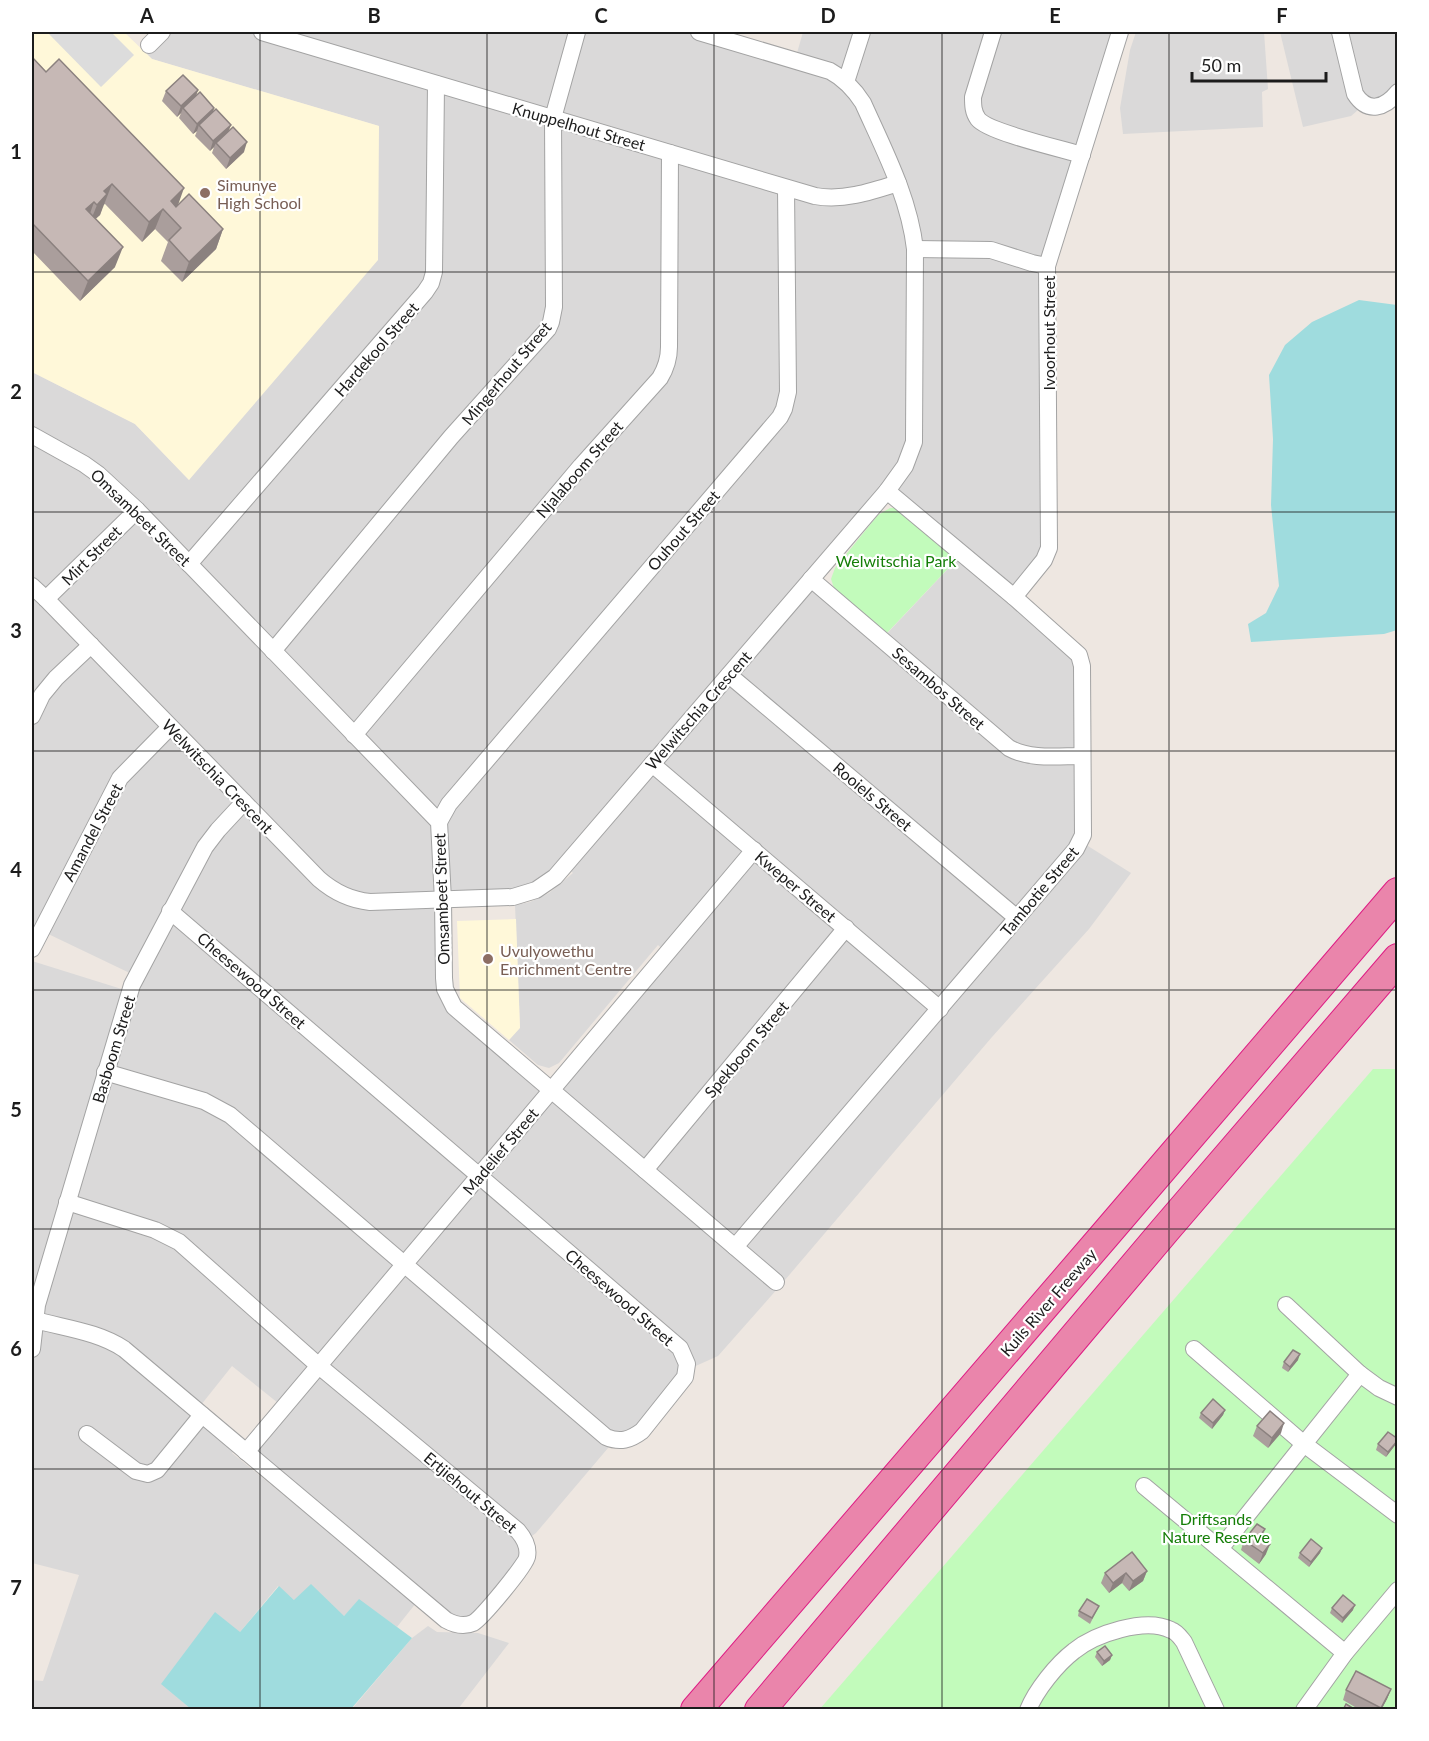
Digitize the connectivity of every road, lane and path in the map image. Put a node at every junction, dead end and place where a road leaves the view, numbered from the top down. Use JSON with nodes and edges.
{"nodes":[{"id":1,"x":162,"y":32,"type":"edge"},
{"id":2,"x":262,"y":32,"type":"edge"},
{"id":3,"x":577,"y":32,"type":"edge"},
{"id":4,"x":699,"y":32,"type":"edge"},
{"id":5,"x":862,"y":32,"type":"edge"},
{"id":6,"x":993,"y":32,"type":"edge"},
{"id":7,"x":1120,"y":32,"type":"edge"},
{"id":8,"x":1340,"y":32,"type":"edge"},
{"id":9,"x":149,"y":45,"type":"dead end"},
{"id":10,"x":846,"y":82,"type":"junction"},
{"id":11,"x":436,"y":84,"type":"junction"},
{"id":12,"x":1398,"y":92,"type":"edge"},
{"id":13,"x":553,"y":118,"type":"junction"},
{"id":14,"x":670,"y":153,"type":"junction"},
{"id":15,"x":1082,"y":155,"type":"junction"},
{"id":16,"x":897,"y":183,"type":"junction"},
{"id":17,"x":786,"y":188,"type":"junction"},
{"id":18,"x":915,"y":249,"type":"junction"},
{"id":19,"x":1047,"y":266,"type":"junction"},
{"id":20,"x":32,"y":435,"type":"edge"},
{"id":21,"x":887,"y":491,"type":"junction"},
{"id":22,"x":136,"y":510,"type":"junction"},
{"id":23,"x":189,"y":564,"type":"junction"},
{"id":24,"x":811,"y":579,"type":"junction"},
{"id":25,"x":32,"y":586,"type":"edge"},
{"id":26,"x":1014,"y":597,"type":"junction"},
{"id":27,"x":46,"y":599,"type":"junction"},
{"id":28,"x":91,"y":645,"type":"junction"},
{"id":29,"x":273,"y":651,"type":"junction"},
{"id":30,"x":729,"y":675,"type":"junction"},
{"id":31,"x":32,"y":716,"type":"edge"},
{"id":32,"x":170,"y":727,"type":"junction"},
{"id":33,"x":354,"y":735,"type":"junction"},
{"id":34,"x":1082,"y":756,"type":"junction"},
{"id":35,"x":652,"y":764,"type":"junction"},
{"id":36,"x":244,"y":802,"type":"junction"},
{"id":37,"x":439,"y":822,"type":"junction"},
{"id":38,"x":754,"y":850,"type":"junction"},
{"id":39,"x":1398,"y":893,"type":"edge"},
{"id":40,"x":443,"y":900,"type":"junction"},
{"id":41,"x":170,"y":910,"type":"junction"},
{"id":42,"x":1017,"y":918,"type":"junction"},
{"id":43,"x":846,"y":928,"type":"junction"},
{"id":44,"x":32,"y":949,"type":"edge"},
{"id":45,"x":1398,"y":959,"type":"edge"},
{"id":46,"x":940,"y":1009,"type":"junction"},
{"id":47,"x":105,"y":1072,"type":"junction"},
{"id":48,"x":551,"y":1090,"type":"junction"},
{"id":49,"x":645,"y":1170,"type":"junction"},
{"id":50,"x":479,"y":1175,"type":"junction"},
{"id":51,"x":67,"y":1202,"type":"junction"},
{"id":52,"x":735,"y":1247,"type":"junction"},
{"id":53,"x":404,"y":1264,"type":"junction"},
{"id":54,"x":776,"y":1282,"type":"dead end"},
{"id":55,"x":1286,"y":1305,"type":"dead end"},
{"id":56,"x":33,"y":1320,"type":"edge"},
{"id":57,"x":32,"y":1349,"type":"edge"},
{"id":58,"x":1194,"y":1349,"type":"dead end"},
{"id":59,"x":319,"y":1366,"type":"junction"},
{"id":60,"x":1360,"y":1374,"type":"junction"},
{"id":61,"x":1398,"y":1397,"type":"edge"},
{"id":62,"x":202,"y":1415,"type":"junction"},
{"id":63,"x":87,"y":1434,"type":"dead end"},
{"id":64,"x":1304,"y":1444,"type":"junction"},
{"id":65,"x":246,"y":1452,"type":"junction"},
{"id":66,"x":1144,"y":1486,"type":"dead end"},
{"id":67,"x":1398,"y":1515,"type":"edge"},
{"id":68,"x":1220,"y":1550,"type":"junction"},
{"id":69,"x":1398,"y":1590,"type":"edge"},
{"id":70,"x":1345,"y":1653,"type":"junction"},
{"id":71,"x":696,"y":1710,"type":"edge"},
{"id":72,"x":760,"y":1710,"type":"edge"},
{"id":73,"x":1028,"y":1710,"type":"edge"},
{"id":74,"x":1216,"y":1710,"type":"edge"},
{"id":75,"x":1304,"y":1710,"type":"edge"}],
"edges":[{"from":1,"to":9,"type":"street"},
{"from":2,"to":11,"type":"street","name":"Knuppelhout Street"},
{"from":3,"to":13,"type":"street","name":"Mingerhout Street"},
{"from":4,"to":10,"type":"street","name":"Welwitschia Crescent"},
{"from":5,"to":10,"type":"street"},
{"from":6,"to":15,"type":"street"},
{"from":7,"to":15,"type":"street","name":"Ivoorhout Street"},
{"from":8,"to":12,"type":"street"},
{"from":10,"to":16,"type":"street","name":"Welwitschia Crescent"},
{"from":11,"to":13,"type":"street","name":"Knuppelhout Street"},
{"from":11,"to":23,"type":"street","name":"Hardekool Street"},
{"from":13,"to":14,"type":"street","name":"Knuppelhout Street"},
{"from":13,"to":29,"type":"street","name":"Mingerhout Street"},
{"from":14,"to":17,"type":"street","name":"Knuppelhout Street"},
{"from":14,"to":33,"type":"street","name":"Njalaboom Street"},
{"from":15,"to":19,"type":"street","name":"Ivoorhout Street"},
{"from":16,"to":17,"type":"street","name":"Knuppelhout Street"},
{"from":16,"to":18,"type":"street","name":"Welwitschia Crescent"},
{"from":17,"to":37,"type":"street","name":"Ouhout Street"},
{"from":18,"to":19,"type":"street"},
{"from":18,"to":21,"type":"street","name":"Welwitschia Crescent"},
{"from":19,"to":26,"type":"street","name":"Ivoorhout Street"},
{"from":20,"to":22,"type":"street","name":"Omsambeet Street"},
{"from":21,"to":24,"type":"street","name":"Welwitschia Crescent"},
{"from":21,"to":26,"type":"street","name":"Tambotie Street"},
{"from":22,"to":23,"type":"street","name":"Omsambeet Street"},
{"from":22,"to":27,"type":"street","name":"Mirt Street"},
{"from":23,"to":29,"type":"street","name":"Omsambeet Street"},
{"from":24,"to":30,"type":"street","name":"Welwitschia Crescent"},
{"from":24,"to":34,"type":"street","name":"Sesambos Street"},
{"from":25,"to":27,"type":"street","name":"Welwitschia Crescent"},
{"from":26,"to":34,"type":"street","name":"Tambotie Street"},
{"from":27,"to":28,"type":"street","name":"Welwitschia Crescent"},
{"from":28,"to":31,"type":"street"},
{"from":28,"to":32,"type":"street","name":"Welwitschia Crescent"},
{"from":29,"to":33,"type":"street","name":"Omsambeet Street"},
{"from":30,"to":35,"type":"street","name":"Welwitschia Crescent"},
{"from":30,"to":42,"type":"street","name":"Rooiels Street"},
{"from":32,"to":36,"type":"street","name":"Welwitschia Crescent"},
{"from":32,"to":44,"type":"street","name":"Amandel Street"},
{"from":33,"to":37,"type":"street","name":"Omsambeet Street"},
{"from":34,"to":42,"type":"street","name":"Tambotie Street"},
{"from":35,"to":38,"type":"street","name":"Kweper Street"},
{"from":35,"to":40,"type":"street","name":"Welwitschia Crescent"},
{"from":36,"to":40,"type":"street","name":"Welwitschia Crescent"},
{"from":36,"to":41,"type":"street","name":"Basboom Street"},
{"from":37,"to":40,"type":"street","name":"Omsambeet Street"},
{"from":38,"to":43,"type":"street","name":"Kweper Street"},
{"from":38,"to":48,"type":"street","name":"Madelief Street"},
{"from":39,"to":71,"type":"highway","name":"Kuils River Freeway"},
{"from":40,"to":48,"type":"street","name":"Omsambeet Street"},
{"from":41,"to":47,"type":"street","name":"Basboom Street"},
{"from":41,"to":50,"type":"street","name":"Cheesewood Street"},
{"from":42,"to":46,"type":"street","name":"Tambotie Street"},
{"from":43,"to":46,"type":"street","name":"Kweper Street"},
{"from":43,"to":49,"type":"street","name":"Spekboom Street"},
{"from":45,"to":72,"type":"highway"},
{"from":46,"to":52,"type":"street","name":"Tambotie Street"},
{"from":47,"to":51,"type":"street","name":"Basboom Street"},
{"from":47,"to":53,"type":"street","name":"Cheesewood Street"},
{"from":48,"to":49,"type":"street","name":"Omsambeet Street"},
{"from":48,"to":50,"type":"street","name":"Madelief Street"},
{"from":49,"to":52,"type":"street","name":"Omsambeet Street"},
{"from":50,"to":53,"type":"street","name":"Madelief Street"},
{"from":50,"to":53,"type":"street","name":"Cheesewood Street"},
{"from":51,"to":56,"type":"street","name":"Basboom Street"},
{"from":51,"to":59,"type":"street","name":"Ertjiehout Street"},
{"from":52,"to":54,"type":"street","name":"Omsambeet Street"},
{"from":53,"to":59,"type":"street","name":"Madelief Street"},
{"from":55,"to":60,"type":"street"},
{"from":56,"to":57,"type":"street","name":"Basboom Street"},
{"from":56,"to":62,"type":"street","name":"Ertjiehout Street"},
{"from":58,"to":64,"type":"street"},
{"from":59,"to":65,"type":"street","name":"Madelief Street"},
{"from":59,"to":65,"type":"street","name":"Ertjiehout Street"},
{"from":60,"to":61,"type":"street"},
{"from":60,"to":64,"type":"street"},
{"from":62,"to":63,"type":"street"},
{"from":62,"to":65,"type":"street","name":"Ertjiehout Street"},
{"from":64,"to":67,"type":"street"},
{"from":64,"to":68,"type":"street"},
{"from":66,"to":68,"type":"street"},
{"from":68,"to":70,"type":"street"},
{"from":69,"to":70,"type":"street"},
{"from":70,"to":75,"type":"street"},
{"from":73,"to":74,"type":"street"}]}
